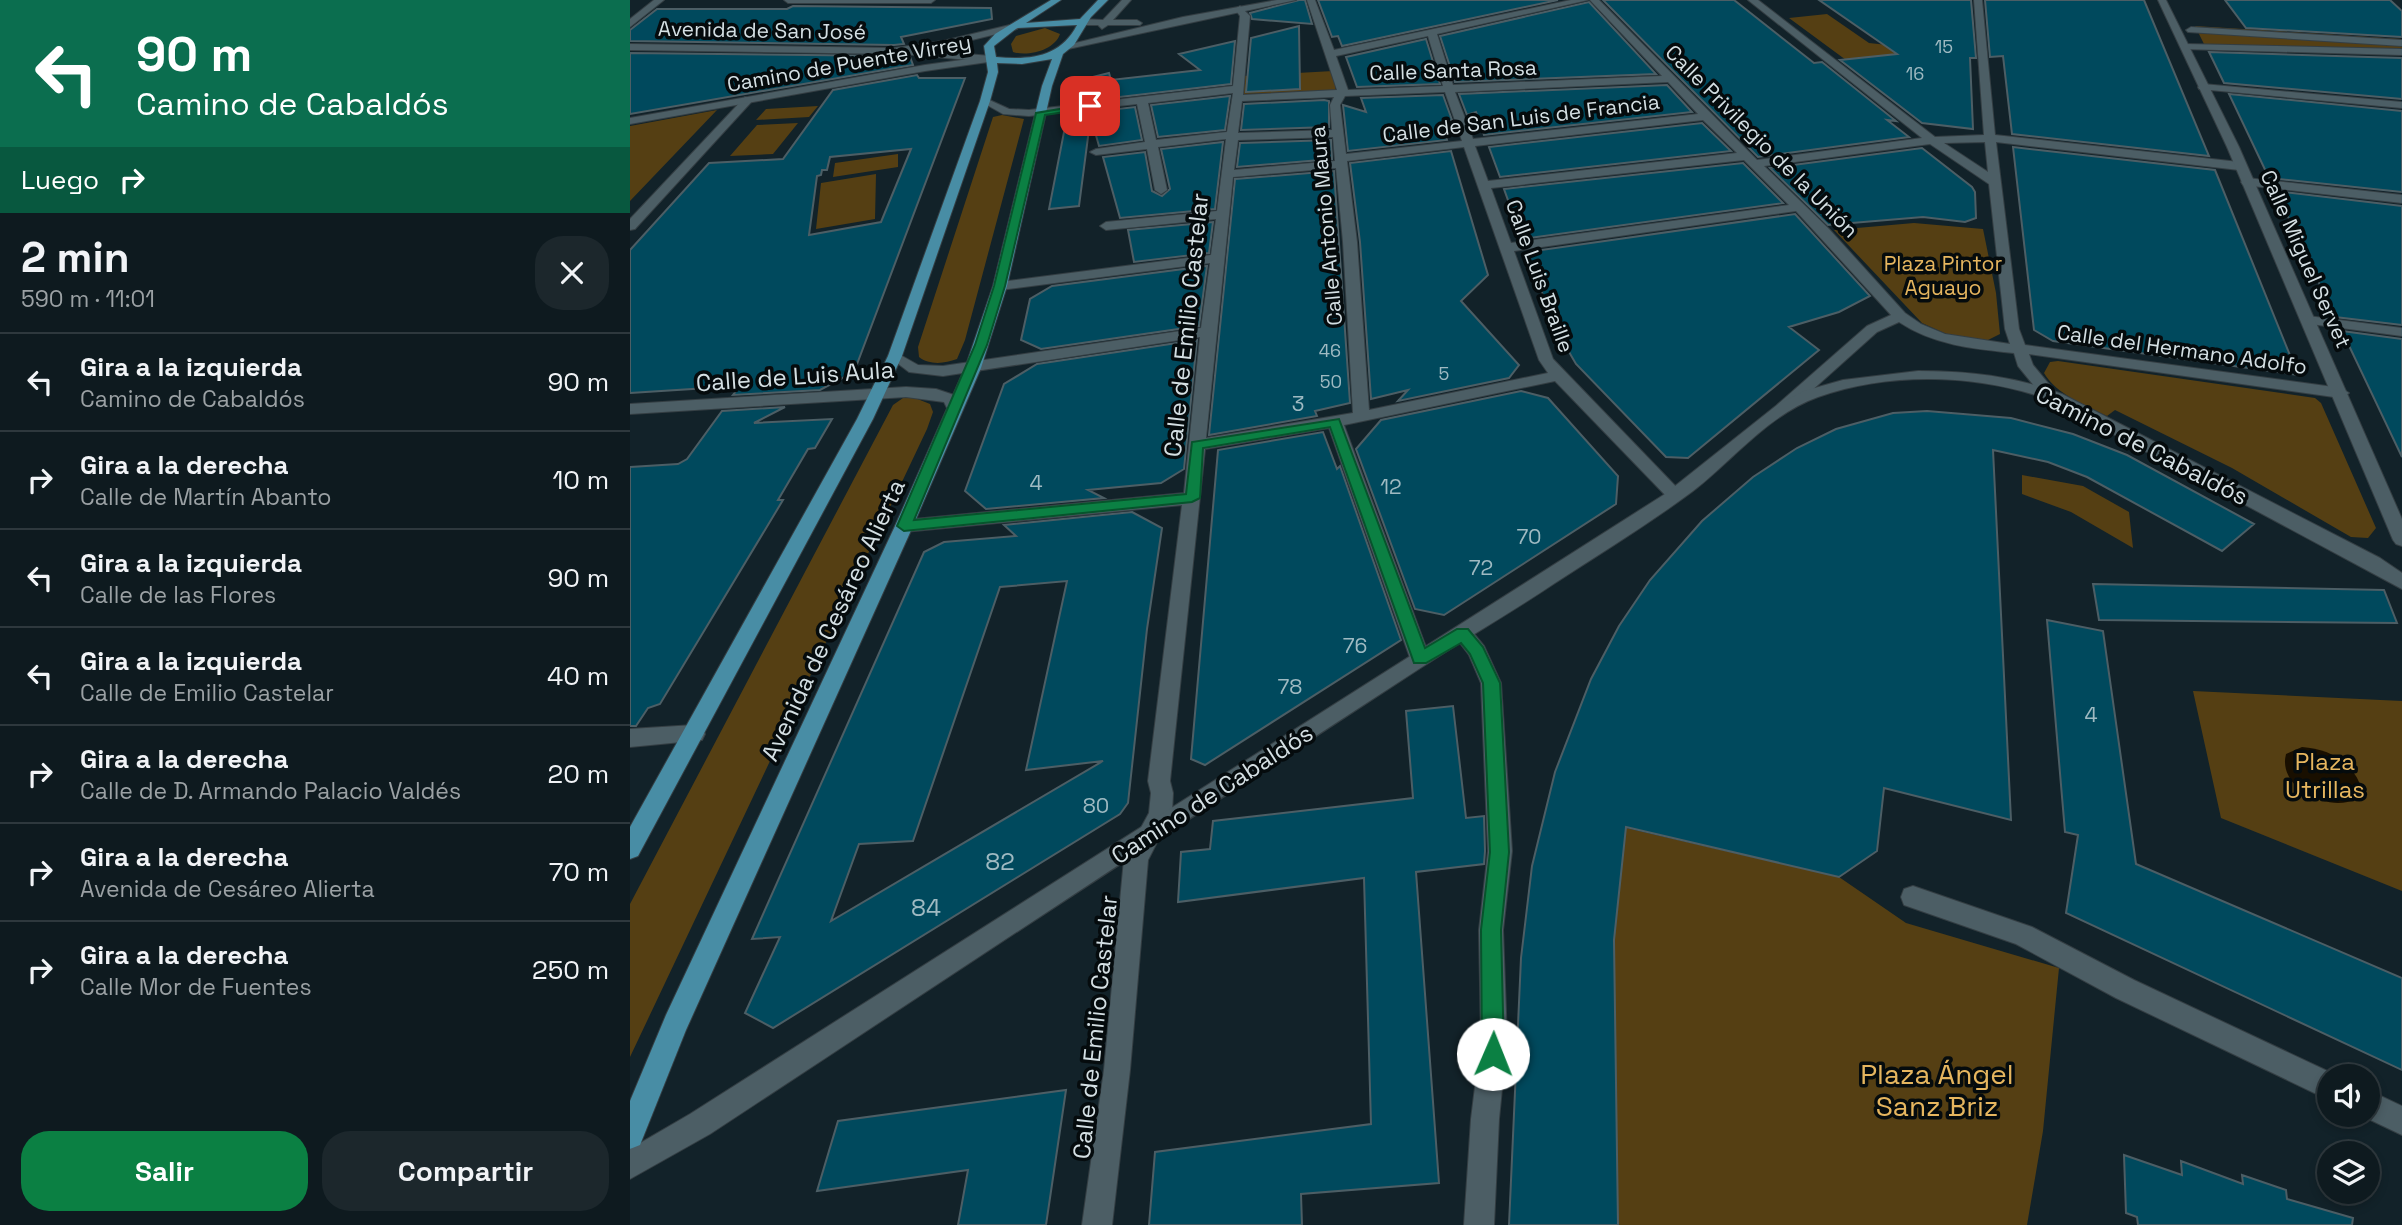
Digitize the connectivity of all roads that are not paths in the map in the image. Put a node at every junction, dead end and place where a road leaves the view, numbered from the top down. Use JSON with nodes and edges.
{"nodes":[{"id":1,"x":660,"y":0,"type":"edge"},
{"id":2,"x":788,"y":0,"type":"edge"},
{"id":3,"x":932,"y":0,"type":"edge"},
{"id":4,"x":1057,"y":0,"type":"edge"},
{"id":5,"x":1104,"y":0,"type":"edge"},
{"id":6,"x":1127,"y":0,"type":"edge"},
{"id":7,"x":1292,"y":0,"type":"edge"},
{"id":8,"x":1311,"y":0,"type":"edge"},
{"id":9,"x":1584,"y":0,"type":"edge"},
{"id":10,"x":1594,"y":0,"type":"edge"},
{"id":11,"x":1752,"y":0,"type":"edge"},
{"id":12,"x":1978,"y":0,"type":"edge"},
{"id":13,"x":2162,"y":0,"type":"edge"},
{"id":14,"x":1240,"y":9,"type":"junction"},
{"id":15,"x":1183,"y":20,"type":"junction"},
{"id":16,"x":1081,"y":22,"type":"junction"},
{"id":17,"x":1107,"y":22,"type":"junction"},
{"id":18,"x":630,"y":24,"type":"edge"},
{"id":19,"x":1014,"y":27,"type":"junction"},
{"id":20,"x":2191,"y":30,"type":"dead end"},
{"id":21,"x":1432,"y":32,"type":"junction"},
{"id":22,"x":2402,"y":43,"type":"edge"},
{"id":23,"x":630,"y":47,"type":"edge"},
{"id":24,"x":2186,"y":47,"type":"junction"},
{"id":25,"x":1064,"y":49,"type":"junction"},
{"id":26,"x":894,"y":51,"type":"junction"},
{"id":27,"x":2402,"y":52,"type":"edge"},
{"id":28,"x":1331,"y":54,"type":"junction"},
{"id":29,"x":991,"y":59,"type":"junction"},
{"id":30,"x":1670,"y":79,"type":"junction"},
{"id":31,"x":2203,"y":87,"type":"junction"},
{"id":32,"x":1450,"y":91,"type":"junction"},
{"id":33,"x":1238,"y":93,"type":"junction"},
{"id":34,"x":1342,"y":93,"type":"junction"},
{"id":35,"x":750,"y":99,"type":"junction"},
{"id":36,"x":1142,"y":100,"type":"junction"},
{"id":37,"x":985,"y":101,"type":"junction"},
{"id":38,"x":2402,"y":105,"type":"edge"},
{"id":39,"x":1041,"y":113,"type":"junction"},
{"id":40,"x":1706,"y":116,"type":"junction"},
{"id":41,"x":630,"y":121,"type":"edge"},
{"id":42,"x":1338,"y":134,"type":"junction"},
{"id":43,"x":1232,"y":135,"type":"junction"},
{"id":44,"x":1990,"y":138,"type":"junction"},
{"id":45,"x":1932,"y":140,"type":"junction"},
{"id":46,"x":1469,"y":144,"type":"junction"},
{"id":47,"x":1153,"y":145,"type":"junction"},
{"id":48,"x":1096,"y":152,"type":"dead end"},
{"id":49,"x":1749,"y":160,"type":"junction"},
{"id":50,"x":1341,"y":161,"type":"junction"},
{"id":51,"x":2239,"y":166,"type":"junction"},
{"id":52,"x":1228,"y":174,"type":"junction"},
{"id":53,"x":2247,"y":182,"type":"junction"},
{"id":54,"x":1996,"y":183,"type":"junction"},
{"id":55,"x":1484,"y":185,"type":"junction"},
{"id":56,"x":1161,"y":190,"type":"dead end"},
{"id":57,"x":2402,"y":199,"type":"edge"},
{"id":58,"x":1799,"y":207,"type":"junction"},
{"id":59,"x":1223,"y":214,"type":"junction"},
{"id":60,"x":630,"y":226,"type":"edge"},
{"id":61,"x":1107,"y":226,"type":"dead end"},
{"id":62,"x":1506,"y":248,"type":"junction"},
{"id":63,"x":1216,"y":258,"type":"junction"},
{"id":64,"x":1000,"y":286,"type":"junction"},
{"id":65,"x":1900,"y":316,"type":"junction"},
{"id":66,"x":2308,"y":320,"type":"junction"},
{"id":67,"x":1208,"y":331,"type":"junction"},
{"id":68,"x":2402,"y":332,"type":"edge"},
{"id":69,"x":2018,"y":348,"type":"junction"},
{"id":70,"x":895,"y":356,"type":"junction"},
{"id":71,"x":973,"y":368,"type":"junction"},
{"id":72,"x":1558,"y":376,"type":"junction"},
{"id":73,"x":877,"y":393,"type":"junction"},
{"id":74,"x":2341,"y":393,"type":"junction"},
{"id":75,"x":2049,"y":394,"type":"junction"},
{"id":76,"x":1784,"y":407,"type":"junction"},
{"id":77,"x":630,"y":409,"type":"edge"},
{"id":78,"x":955,"y":409,"type":"junction"},
{"id":79,"x":1360,"y":416,"type":"junction"},
{"id":80,"x":1335,"y":422,"type":"junction"},
{"id":81,"x":1197,"y":445,"type":"junction"},
{"id":82,"x":1675,"y":495,"type":"junction"},
{"id":83,"x":1192,"y":498,"type":"junction"},
{"id":84,"x":2396,"y":511,"type":"edge"},
{"id":85,"x":904,"y":526,"type":"junction"},
{"id":86,"x":2402,"y":540,"type":"edge"},
{"id":87,"x":2402,"y":582,"type":"edge"},
{"id":88,"x":1463,"y":634,"type":"junction"},
{"id":89,"x":1420,"y":658,"type":"junction"},
{"id":90,"x":694,"y":734,"type":"junction"},
{"id":91,"x":630,"y":738,"type":"edge"},
{"id":92,"x":1153,"y":832,"type":"junction"},
{"id":93,"x":630,"y":849,"type":"edge"},
{"id":94,"x":1913,"y":897,"type":"dead end"},
{"id":95,"x":2317,"y":1080,"type":"edge"},
{"id":96,"x":2380,"y":1110,"type":"edge"},
{"id":97,"x":2402,"y":1121,"type":"edge"},
{"id":98,"x":630,"y":1135,"type":"edge"},
{"id":99,"x":630,"y":1165,"type":"edge"},
{"id":100,"x":1097,"y":1225,"type":"edge"},
{"id":101,"x":1479,"y":1225,"type":"edge"}],
"edges":[{"from":1,"to":18,"type":"street"},
{"from":2,"to":3,"type":"street"},
{"from":4,"to":19,"type":"main road"},
{"from":5,"to":16,"type":"main road","name":"Avenida de Cesáreo Alierta"},
{"from":6,"to":17,"type":"street"},
{"from":7,"to":14,"type":"street","name":"Avenida de San José"},
{"from":8,"to":28,"type":"street","name":"Calle Antonio Maura"},
{"from":9,"to":21,"type":"street"},
{"from":10,"to":30,"type":"street","name":"Calle Privilegio de la Unión"},
{"from":11,"to":45,"type":"street"},
{"from":12,"to":44,"type":"street"},
{"from":13,"to":24,"type":"street","name":"Calle Miguel Servet"},
{"from":14,"to":15,"type":"street","name":"Avenida de San José"},
{"from":14,"to":33,"type":"street","name":"Calle de Emilio Castelar"},
{"from":15,"to":17,"type":"main road","name":"Avenida de San José"},
{"from":15,"to":25,"type":"main road","name":"Avenida de San José"},
{"from":16,"to":17,"type":"street","name":"Avenida de San José"},
{"from":16,"to":19,"type":"main road","name":"Avenida de San José"},
{"from":16,"to":25,"type":"main road","name":"Avenida de Cesáreo Alierta"},
{"from":17,"to":25,"type":"street"},
{"from":19,"to":26,"type":"main road","name":"Avenida de San José"},
{"from":19,"to":29,"type":"main road"},
{"from":20,"to":22,"type":"street"},
{"from":21,"to":28,"type":"street"},
{"from":21,"to":32,"type":"street","name":"Calle Luis Braille"},
{"from":23,"to":26,"type":"street","name":"Avenida de San José"},
{"from":24,"to":27,"type":"street"},
{"from":24,"to":31,"type":"street","name":"Calle Miguel Servet"},
{"from":25,"to":29,"type":"main road","name":"Avenida de San José"},
{"from":25,"to":39,"type":"main road","name":"Avenida de Cesáreo Alierta"},
{"from":26,"to":29,"type":"street","name":"Avenida de San José"},
{"from":28,"to":34,"type":"street","name":"Calle Antonio Maura"},
{"from":29,"to":35,"type":"street","name":"Camino de Puente Virrey"},
{"from":29,"to":37,"type":"main road"},
{"from":30,"to":32,"type":"street","name":"Calle Santa Rosa"},
{"from":30,"to":40,"type":"street","name":"Calle Privilegio de la Unión"},
{"from":31,"to":38,"type":"street"},
{"from":31,"to":51,"type":"street","name":"Calle Miguel Servet"},
{"from":32,"to":34,"type":"street","name":"Calle Santa Rosa"},
{"from":32,"to":46,"type":"street","name":"Calle Luis Braille"},
{"from":33,"to":34,"type":"street","name":"Calle Santa Rosa"},
{"from":33,"to":36,"type":"street","name":"Calle Santa Rosa"},
{"from":33,"to":43,"type":"street","name":"Calle de Emilio Castelar"},
{"from":34,"to":42,"type":"street","name":"Calle Antonio Maura"},
{"from":35,"to":41,"type":"street","name":"Camino de Puente Virrey"},
{"from":35,"to":60,"type":"street"},
{"from":36,"to":39,"type":"street","name":"Calle Santa Rosa"},
{"from":36,"to":47,"type":"street"},
{"from":37,"to":39,"type":"street"},
{"from":37,"to":70,"type":"main road"},
{"from":39,"to":64,"type":"main road","name":"Avenida de Cesáreo Alierta"},
{"from":40,"to":46,"type":"street","name":"Calle de San Luis de Francia"},
{"from":40,"to":49,"type":"street","name":"Calle Privilegio de la Unión"},
{"from":42,"to":43,"type":"street"},
{"from":42,"to":50,"type":"street","name":"Calle Antonio Maura"},
{"from":43,"to":47,"type":"street"},
{"from":43,"to":52,"type":"street","name":"Calle de Emilio Castelar"},
{"from":44,"to":45,"type":"street"},
{"from":44,"to":51,"type":"street"},
{"from":44,"to":54,"type":"street"},
{"from":45,"to":49,"type":"street"},
{"from":45,"to":54,"type":"street"},
{"from":46,"to":50,"type":"street","name":"Calle de San Luis de Francia"},
{"from":46,"to":55,"type":"street","name":"Calle Luis Braille"},
{"from":47,"to":48,"type":"street"},
{"from":47,"to":56,"type":"street"},
{"from":49,"to":55,"type":"street"},
{"from":49,"to":58,"type":"street","name":"Calle Privilegio de la Unión"},
{"from":50,"to":52,"type":"street","name":"Calle de San Luis de Francia"},
{"from":50,"to":79,"type":"street","name":"Calle Antonio Maura"},
{"from":51,"to":53,"type":"street","name":"Calle Miguel Servet"},
{"from":52,"to":59,"type":"street","name":"Calle de Emilio Castelar"},
{"from":53,"to":57,"type":"street"},
{"from":53,"to":66,"type":"street","name":"Calle Miguel Servet"},
{"from":54,"to":69,"type":"street"},
{"from":55,"to":62,"type":"street","name":"Calle Luis Braille"},
{"from":58,"to":62,"type":"street"},
{"from":58,"to":65,"type":"street","name":"Calle Privilegio de la Unión"},
{"from":59,"to":61,"type":"street"},
{"from":59,"to":63,"type":"street","name":"Calle de Emilio Castelar"},
{"from":62,"to":72,"type":"street","name":"Calle Luis Braille"},
{"from":63,"to":64,"type":"street"},
{"from":63,"to":67,"type":"street","name":"Calle de Emilio Castelar"},
{"from":64,"to":71,"type":"main road","name":"Avenida de Cesáreo Alierta"},
{"from":65,"to":69,"type":"street","name":"Calle Privilegio de la Unión"},
{"from":65,"to":76,"type":"street","name":"Camino de Cabaldós"},
{"from":66,"to":68,"type":"street"},
{"from":66,"to":74,"type":"street","name":"Calle Miguel Servet"},
{"from":67,"to":71,"type":"street"},
{"from":67,"to":81,"type":"street","name":"Calle de Emilio Castelar"},
{"from":69,"to":74,"type":"street","name":"Calle del Hermano Adolfo"},
{"from":69,"to":75,"type":"street"},
{"from":70,"to":71,"type":"street"},
{"from":70,"to":73,"type":"main road"},
{"from":71,"to":78,"type":"main road","name":"Avenida de Cesáreo Alierta"},
{"from":72,"to":79,"type":"street"},
{"from":72,"to":82,"type":"street","name":"Calle Luis Braille"},
{"from":73,"to":77,"type":"street","name":"Calle de Luis Aula"},
{"from":73,"to":78,"type":"street","name":"Calle de Luis Aula"},
{"from":73,"to":90,"type":"main road"},
{"from":74,"to":84,"type":"street","name":"Calle Miguel Servet"},
{"from":75,"to":76,"type":"street","name":"Camino de Cabaldós"},
{"from":75,"to":87,"type":"street","name":"Camino de Cabaldós"},
{"from":76,"to":82,"type":"street","name":"Camino de Cabaldós"},
{"from":78,"to":85,"type":"main road","name":"Avenida de Cesáreo Alierta"},
{"from":79,"to":80,"type":"street"},
{"from":80,"to":81,"type":"street"},
{"from":80,"to":89,"type":"street"},
{"from":81,"to":83,"type":"street","name":"Calle de Emilio Castelar"},
{"from":82,"to":88,"type":"street","name":"Camino de Cabaldós"},
{"from":83,"to":85,"type":"street"},
{"from":83,"to":92,"type":"street","name":"Calle de Emilio Castelar"},
{"from":84,"to":86,"type":"street","name":"Calle Miguel Servet"},
{"from":85,"to":98,"type":"main road","name":"Avenida de Cesáreo Alierta"},
{"from":88,"to":89,"type":"street","name":"Camino de Cabaldós"},
{"from":88,"to":101,"type":"street"},
{"from":89,"to":92,"type":"street","name":"Camino de Cabaldós"},
{"from":90,"to":91,"type":"street"},
{"from":90,"to":93,"type":"main road"},
{"from":92,"to":99,"type":"street","name":"Camino de Cabaldós"},
{"from":92,"to":100,"type":"street","name":"Calle de Emilio Castelar"},
{"from":94,"to":95,"type":"street"},
{"from":96,"to":97,"type":"street"}]}
